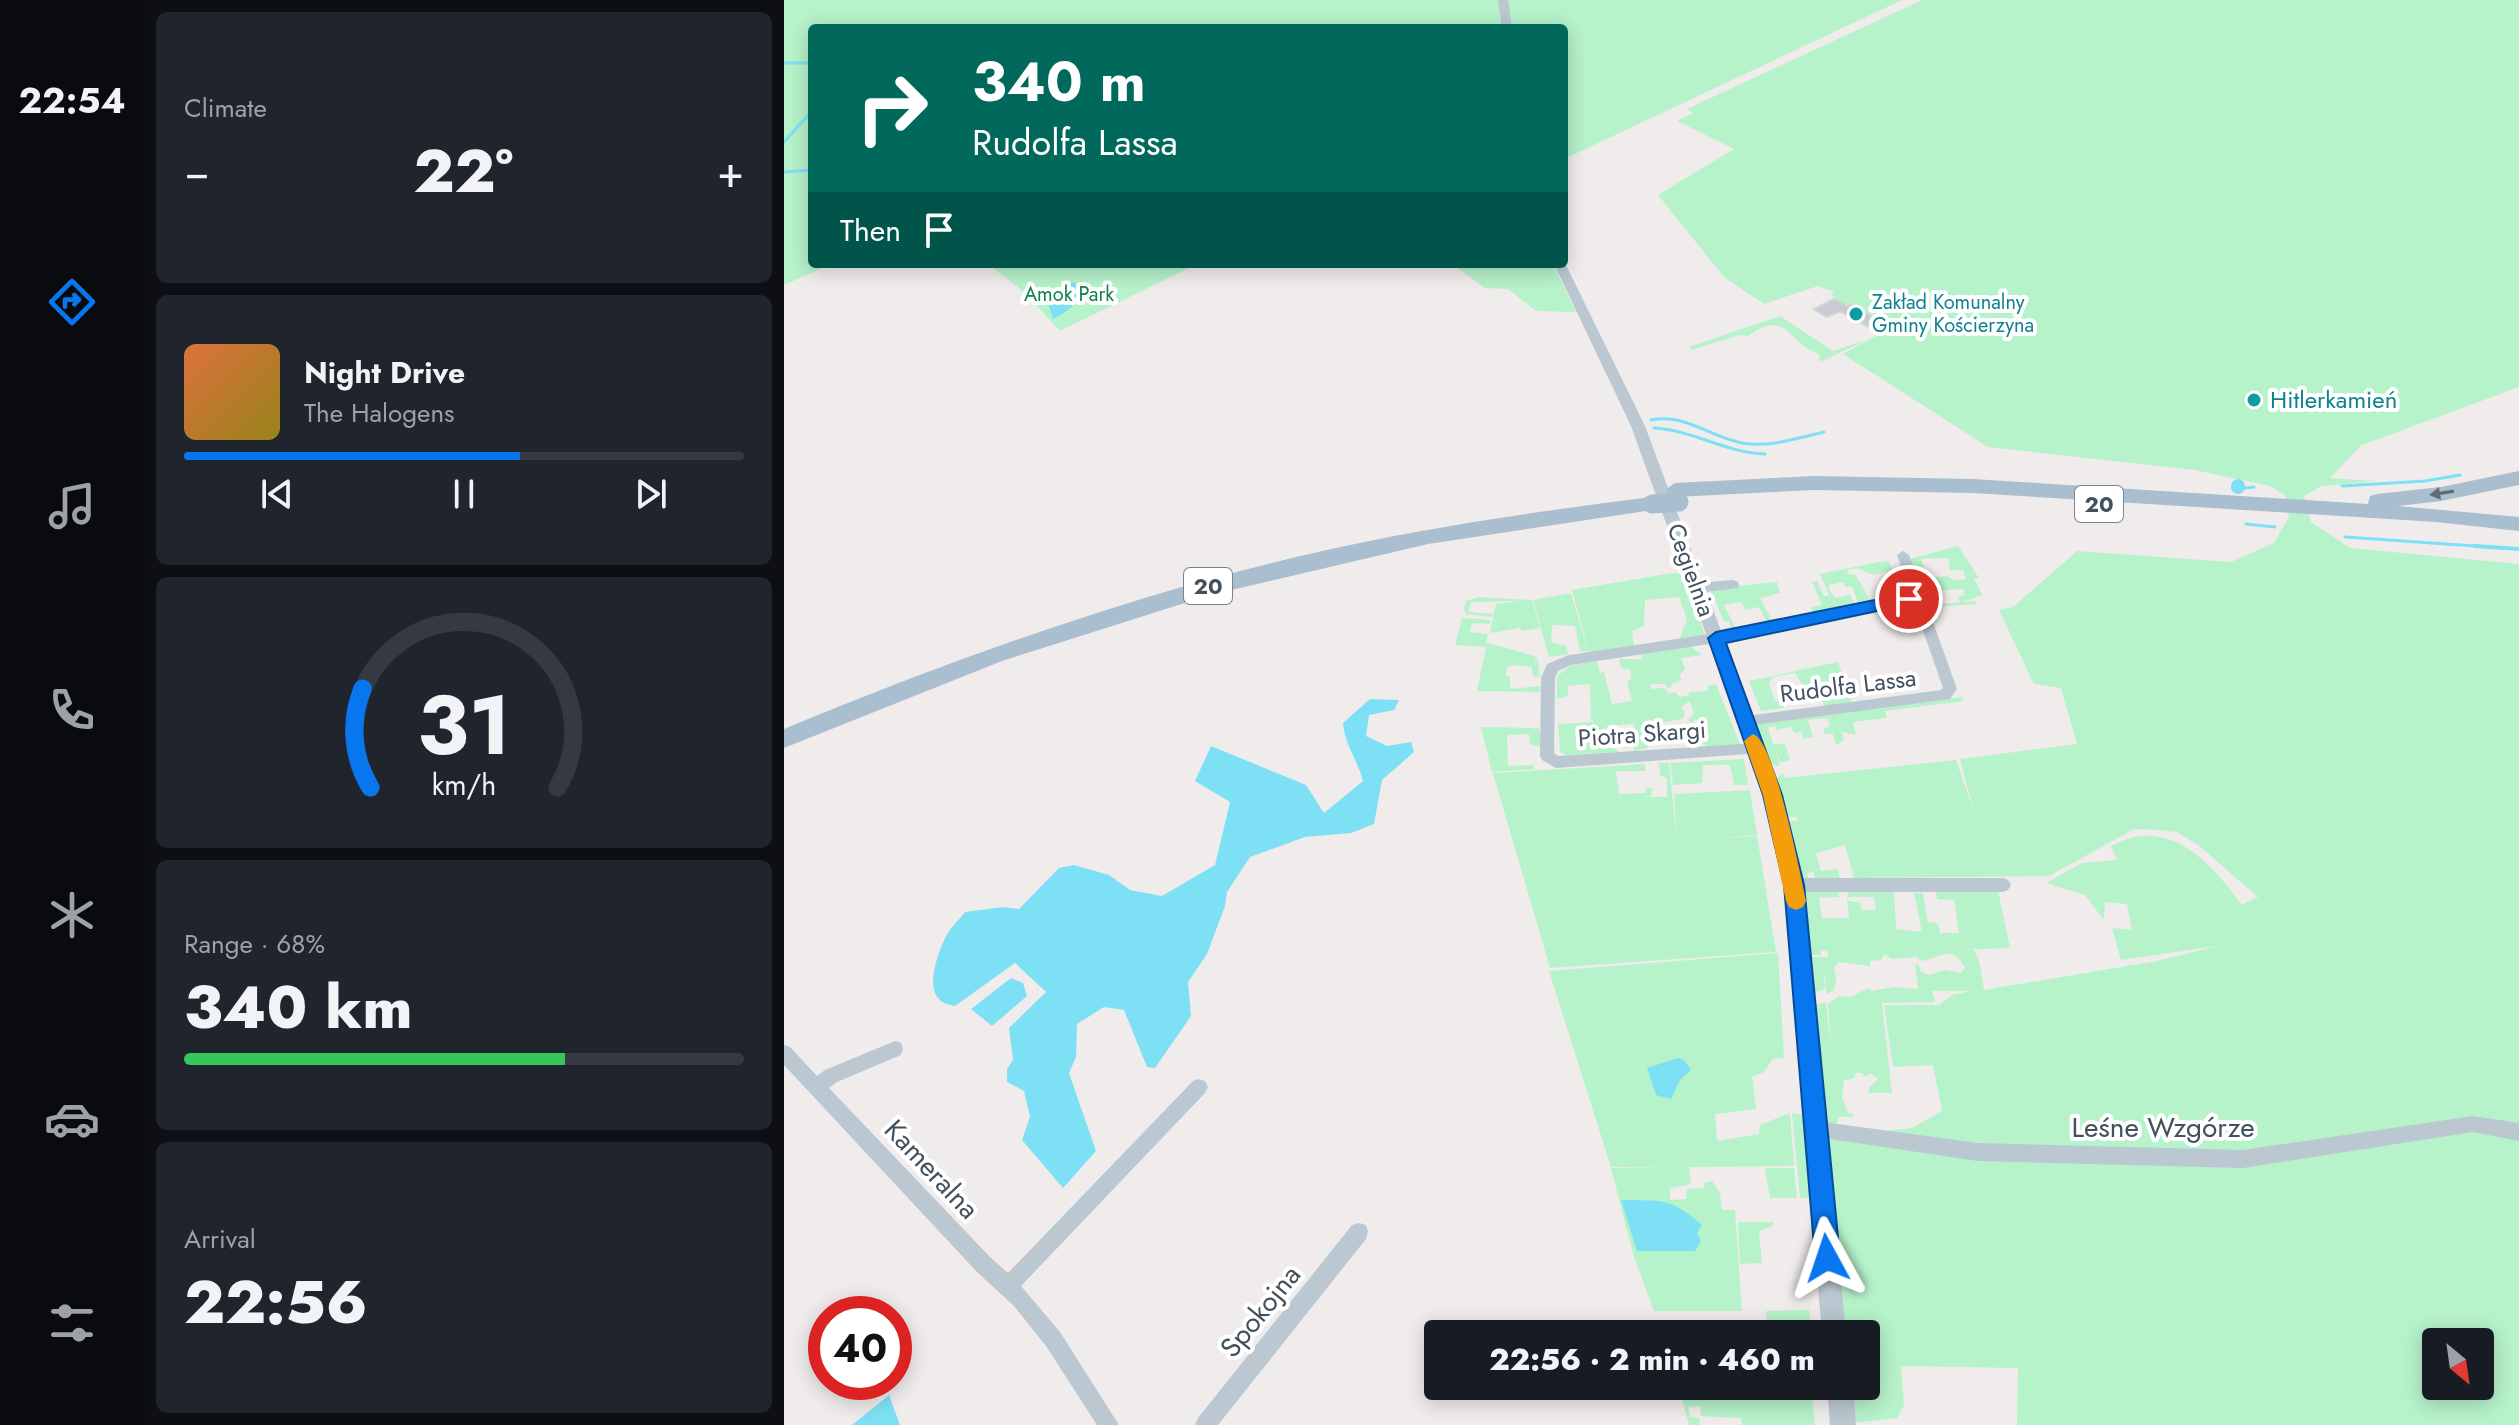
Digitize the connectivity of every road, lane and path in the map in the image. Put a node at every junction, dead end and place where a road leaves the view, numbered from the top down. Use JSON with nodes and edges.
{"nodes":[{"id":1,"x":1503,"y":0,"type":"edge"},
{"id":2,"x":1506,"y":24,"type":"edge"},
{"id":3,"x":1563,"y":268,"type":"edge"},
{"id":4,"x":2519,"y":478,"type":"edge"},
{"id":5,"x":1677,"y":496,"type":"junction"},
{"id":6,"x":1650,"y":499,"type":"junction"},
{"id":7,"x":2263,"y":506,"type":"junction"},
{"id":8,"x":2519,"y":524,"type":"edge"},
{"id":9,"x":2519,"y":532,"type":"edge"},
{"id":10,"x":1903,"y":555,"type":"dead end"},
{"id":11,"x":1733,"y":585,"type":"dead end"},
{"id":12,"x":1698,"y":588,"type":"junction"},
{"id":13,"x":1917,"y":597,"type":"junction"},
{"id":14,"x":1716,"y":638,"type":"junction"},
{"id":15,"x":1746,"y":721,"type":"junction"},
{"id":16,"x":784,"y":724,"type":"edge"},
{"id":17,"x":784,"y":739,"type":"edge"},
{"id":18,"x":1756,"y":749,"type":"junction"},
{"id":19,"x":1794,"y":885,"type":"junction"},
{"id":20,"x":2003,"y":885,"type":"dead end"},
{"id":21,"x":895,"y":1049,"type":"dead end"},
{"id":22,"x":784,"y":1053,"type":"edge"},
{"id":23,"x":817,"y":1087,"type":"junction"},
{"id":24,"x":1199,"y":1087,"type":"dead end"},
{"id":25,"x":1816,"y":1129,"type":"junction"},
{"id":26,"x":2519,"y":1132,"type":"edge"},
{"id":27,"x":1359,"y":1232,"type":"dead end"},
{"id":28,"x":1009,"y":1285,"type":"junction"},
{"id":29,"x":1833,"y":1320,"type":"edge"},
{"id":30,"x":1841,"y":1400,"type":"edge"},
{"id":31,"x":1109,"y":1425,"type":"edge"},
{"id":32,"x":1205,"y":1425,"type":"edge"},
{"id":33,"x":1843,"y":1425,"type":"edge"}],
"edges":[{"from":1,"to":2,"type":"street"},
{"from":3,"to":12,"type":"street","name":"Cegielnia"},
{"from":4,"to":7,"type":"main road","one_way":true},
{"from":5,"to":6,"type":"main road","number":"20","bridge":true},
{"from":5,"to":7,"type":"main road","number":"20"},
{"from":5,"to":9,"type":"main road","number":"20"},
{"from":6,"to":16,"type":"main road","number":"20"},
{"from":6,"to":17,"type":"main road","number":"20"},
{"from":7,"to":8,"type":"main road","number":"20"},
{"from":10,"to":13,"type":"street","name":"Rudolfa Lassa"},
{"from":11,"to":12,"type":"street"},
{"from":12,"to":14,"type":"street","name":"Cegielnia"},
{"from":13,"to":14,"type":"street"},
{"from":13,"to":15,"type":"street","name":"Rudolfa Lassa"},
{"from":14,"to":15,"type":"street","name":"Cegielnia"},
{"from":14,"to":18,"type":"street","name":"Piotra Skargi"},
{"from":15,"to":18,"type":"street","name":"Cegielnia"},
{"from":18,"to":19,"type":"street","name":"Cegielnia"},
{"from":19,"to":20,"type":"street"},
{"from":19,"to":25,"type":"street","name":"Cegielnia"},
{"from":21,"to":23,"type":"street"},
{"from":22,"to":23,"type":"street","name":"Kameralna"},
{"from":23,"to":28,"type":"street","name":"Kameralna"},
{"from":24,"to":28,"type":"street"},
{"from":25,"to":26,"type":"street","name":"Leśne Wzgórze"},
{"from":25,"to":29,"type":"street","name":"Cegielnia"},
{"from":27,"to":32,"type":"street","name":"Spokojna"},
{"from":28,"to":31,"type":"street","name":"Kameralna"},
{"from":30,"to":33,"type":"street"}]}
